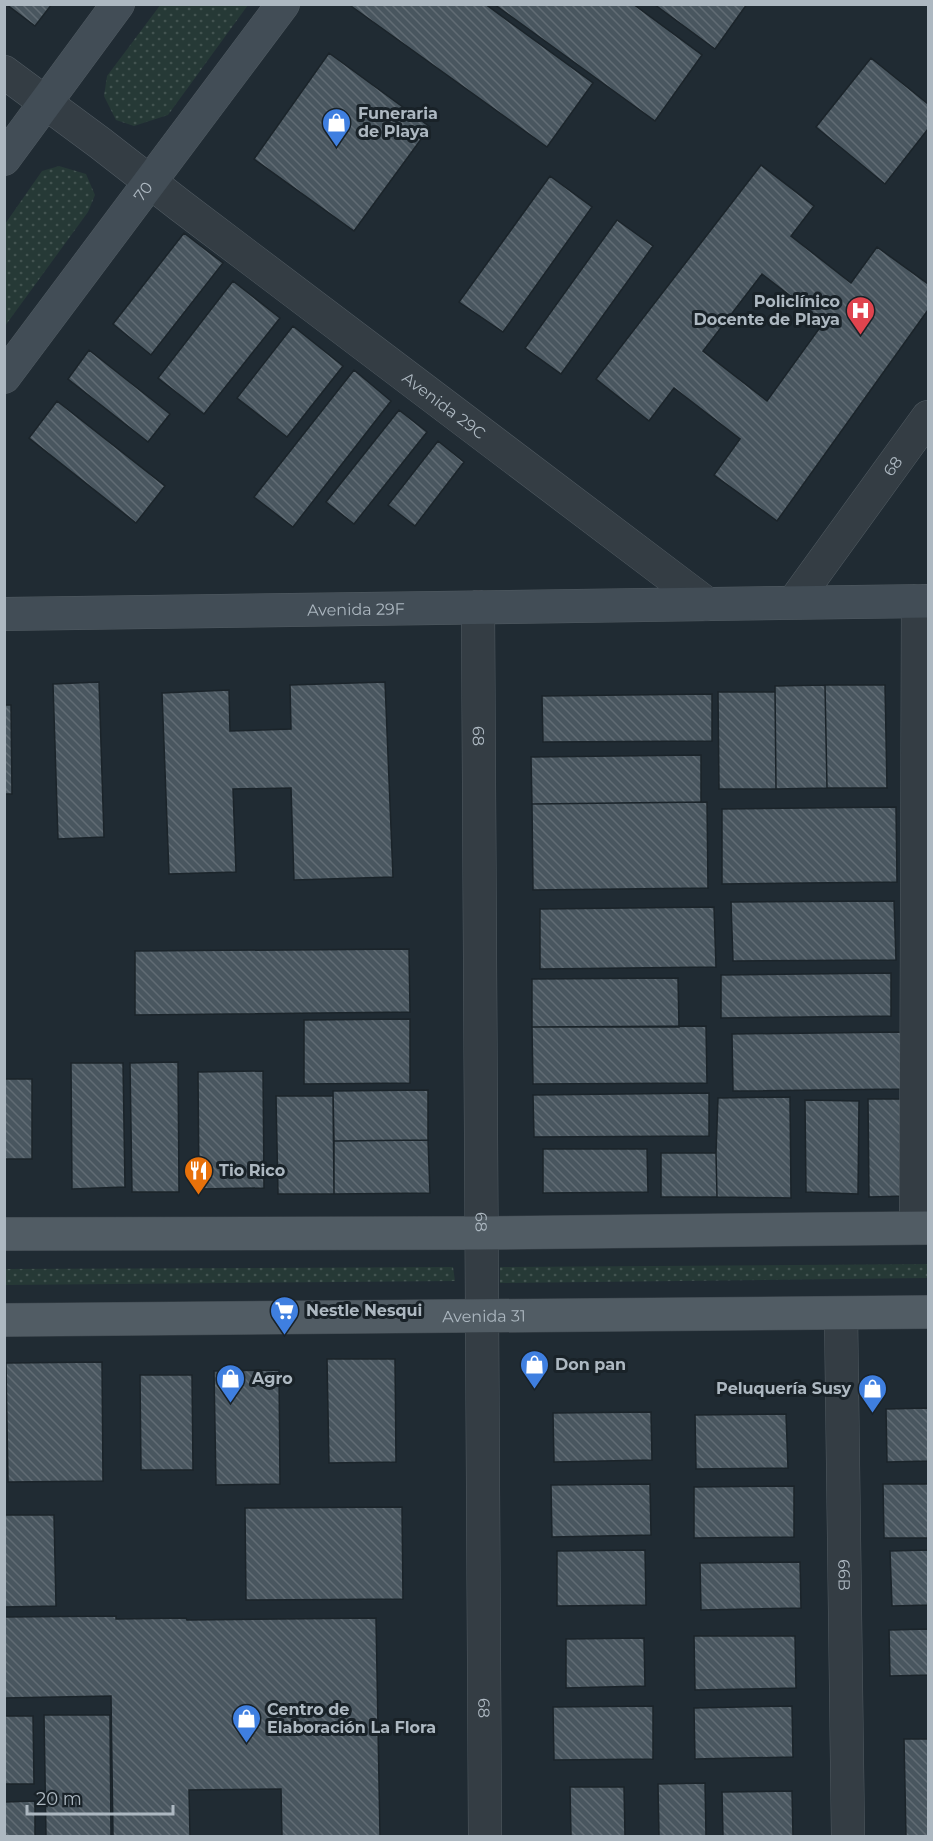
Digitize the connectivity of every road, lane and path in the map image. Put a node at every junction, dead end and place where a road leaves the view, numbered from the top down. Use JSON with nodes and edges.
{"nodes":[{"id":1,"x":118,"y":4,"type":"edge"},
{"id":2,"x":283,"y":4,"type":"edge"},
{"id":3,"x":4,"y":72,"type":"edge"},
{"id":4,"x":45,"y":103,"type":"junction"},
{"id":5,"x":4,"y":159,"type":"edge"},
{"id":6,"x":149,"y":182,"type":"junction"},
{"id":7,"x":4,"y":377,"type":"edge"},
{"id":8,"x":928,"y":417,"type":"edge"},
{"id":9,"x":923,"y":601,"type":"edge"},
{"id":10,"x":794,"y":602,"type":"junction"},
{"id":11,"x":707,"y":604,"type":"junction"},
{"id":12,"x":478,"y":607,"type":"junction"},
{"id":13,"x":4,"y":614,"type":"edge"},
{"id":14,"x":922,"y":1228,"type":"edge"},
{"id":15,"x":480,"y":1233,"type":"junction"},
{"id":16,"x":4,"y":1234,"type":"edge"},
{"id":17,"x":928,"y":1312,"type":"edge"},
{"id":18,"x":841,"y":1314,"type":"junction"},
{"id":19,"x":481,"y":1317,"type":"junction"},
{"id":20,"x":4,"y":1320,"type":"edge"},
{"id":21,"x":485,"y":1836,"type":"edge"},
{"id":22,"x":848,"y":1836,"type":"edge"}],
"edges":[{"from":1,"to":4,"type":"street"},
{"from":2,"to":6,"type":"street","name":"70"},
{"from":3,"to":4,"type":"street","name":"Avenida 29C"},
{"from":4,"to":5,"type":"street"},
{"from":4,"to":6,"type":"street","name":"Avenida 29C"},
{"from":6,"to":7,"type":"street","name":"70"},
{"from":6,"to":11,"type":"street","name":"Avenida 29C"},
{"from":8,"to":10,"type":"street","name":"68"},
{"from":9,"to":10,"type":"street"},
{"from":9,"to":14,"type":"street"},
{"from":10,"to":11,"type":"street"},
{"from":11,"to":12,"type":"street","name":"Avenida 29F"},
{"from":12,"to":13,"type":"street","name":"Avenida 29F"},
{"from":12,"to":15,"type":"street","name":"68"},
{"from":14,"to":15,"type":"main road"},
{"from":15,"to":16,"type":"main road"},
{"from":15,"to":19,"type":"street","name":"68"},
{"from":17,"to":18,"type":"main road","name":"Avenida 31"},
{"from":18,"to":19,"type":"main road","name":"Avenida 31"},
{"from":18,"to":22,"type":"street","name":"66B"},
{"from":19,"to":20,"type":"main road","name":"Avenida 31"},
{"from":19,"to":21,"type":"street","name":"68"}]}
